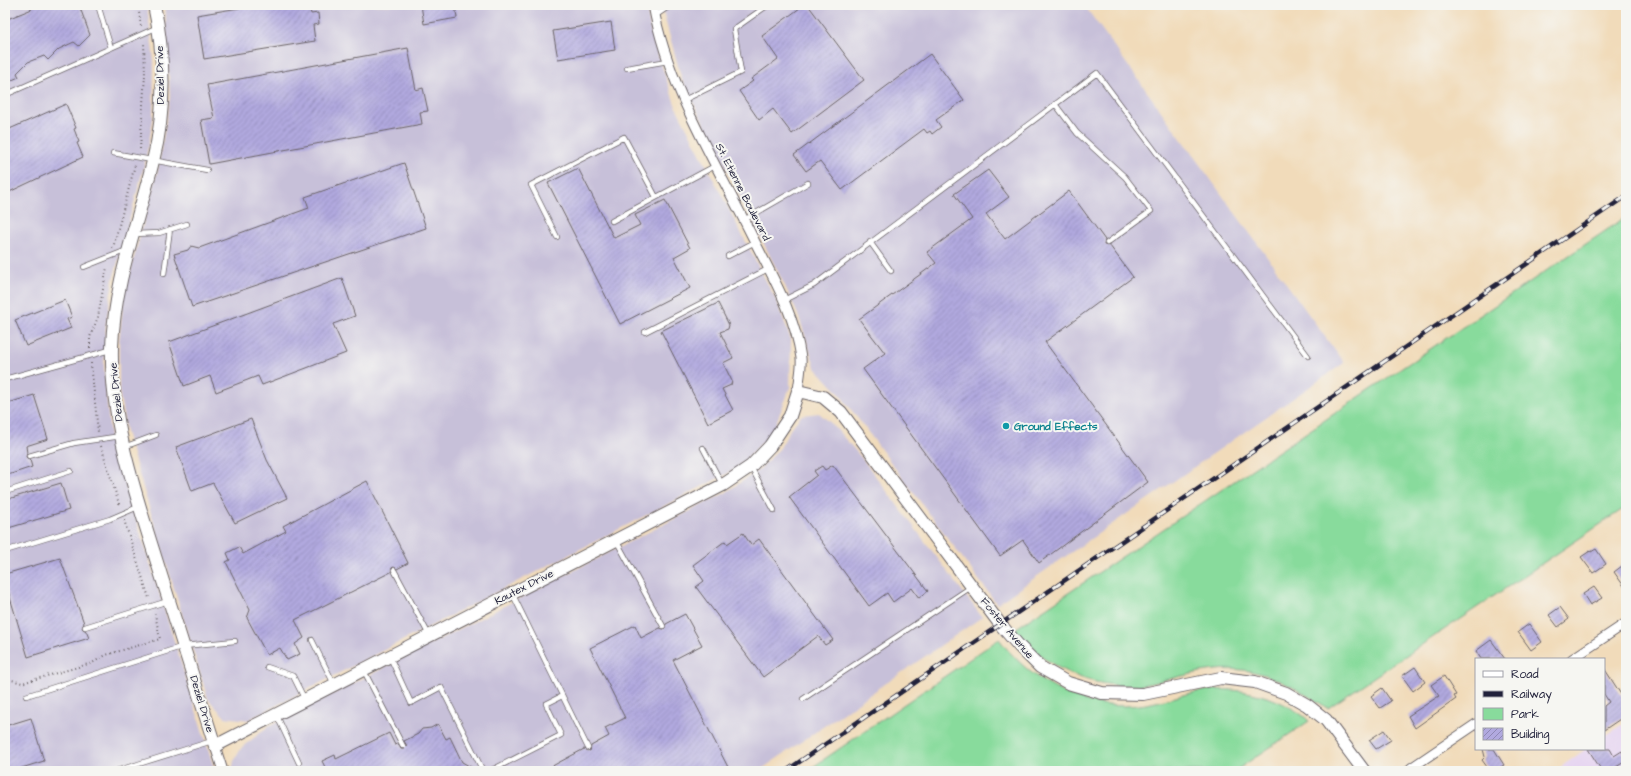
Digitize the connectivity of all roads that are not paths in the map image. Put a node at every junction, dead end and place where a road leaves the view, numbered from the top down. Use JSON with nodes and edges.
{"nodes":[{"id":1,"x":98,"y":5,"type":"edge"},
{"id":2,"x":154,"y":5,"type":"edge"},
{"id":3,"x":653,"y":5,"type":"edge"},
{"id":4,"x":671,"y":5,"type":"edge"},
{"id":5,"x":768,"y":5,"type":"edge"},
{"id":6,"x":655,"y":16,"type":"junction"},
{"id":7,"x":159,"y":26,"type":"junction"},
{"id":8,"x":111,"y":48,"type":"junction"},
{"id":9,"x":668,"y":61,"type":"junction"},
{"id":10,"x":627,"y":68,"type":"dead end"},
{"id":11,"x":5,"y":95,"type":"edge"},
{"id":12,"x":684,"y":100,"type":"junction"},
{"id":13,"x":1055,"y":104,"type":"junction"},
{"id":14,"x":114,"y":153,"type":"dead end"},
{"id":15,"x":154,"y":159,"type":"junction"},
{"id":16,"x":715,"y":166,"type":"junction"},
{"id":17,"x":207,"y":170,"type":"dead end"},
{"id":18,"x":808,"y":182,"type":"dead end"},
{"id":19,"x":656,"y":197,"type":"junction"},
{"id":20,"x":744,"y":220,"type":"junction"},
{"id":21,"x":612,"y":221,"type":"dead end"},
{"id":22,"x":187,"y":224,"type":"dead end"},
{"id":23,"x":170,"y":229,"type":"junction"},
{"id":24,"x":132,"y":234,"type":"junction"},
{"id":25,"x":557,"y":237,"type":"dead end"},
{"id":26,"x":755,"y":242,"type":"junction"},
{"id":27,"x":870,"y":242,"type":"junction"},
{"id":28,"x":1107,"y":243,"type":"dead end"},
{"id":29,"x":128,"y":249,"type":"junction"},
{"id":30,"x":728,"y":256,"type":"dead end"},
{"id":31,"x":84,"y":267,"type":"dead end"},
{"id":32,"x":768,"y":269,"type":"junction"},
{"id":33,"x":891,"y":271,"type":"dead end"},
{"id":34,"x":164,"y":274,"type":"dead end"},
{"id":35,"x":784,"y":300,"type":"junction"},
{"id":36,"x":645,"y":332,"type":"dead end"},
{"id":37,"x":112,"y":349,"type":"junction"},
{"id":38,"x":1308,"y":356,"type":"dead end"},
{"id":39,"x":5,"y":379,"type":"edge"},
{"id":40,"x":798,"y":391,"type":"junction"},
{"id":41,"x":156,"y":435,"type":"dead end"},
{"id":42,"x":123,"y":442,"type":"junction"},
{"id":43,"x":703,"y":448,"type":"dead end"},
{"id":44,"x":29,"y":456,"type":"dead end"},
{"id":45,"x":750,"y":467,"type":"junction"},
{"id":46,"x":71,"y":471,"type":"dead end"},
{"id":47,"x":723,"y":485,"type":"junction"},
{"id":48,"x":5,"y":492,"type":"edge"},
{"id":49,"x":140,"y":507,"type":"junction"},
{"id":50,"x":774,"y":510,"type":"dead end"},
{"id":51,"x":616,"y":540,"type":"junction"},
{"id":52,"x":5,"y":550,"type":"edge"},
{"id":53,"x":394,"y":570,"type":"dead end"},
{"id":54,"x":972,"y":586,"type":"junction"},
{"id":55,"x":512,"y":593,"type":"junction"},
{"id":56,"x":169,"y":600,"type":"junction"},
{"id":57,"x":1626,"y":623,"type":"edge"},
{"id":58,"x":663,"y":626,"type":"dead end"},
{"id":59,"x":85,"y":627,"type":"dead end"},
{"id":60,"x":430,"y":636,"type":"junction"},
{"id":61,"x":312,"y":640,"type":"dead end"},
{"id":62,"x":235,"y":641,"type":"dead end"},
{"id":63,"x":184,"y":646,"type":"junction"},
{"id":64,"x":390,"y":656,"type":"junction"},
{"id":65,"x":1574,"y":658,"type":"edge"},
{"id":66,"x":267,"y":667,"type":"dead end"},
{"id":67,"x":363,"y":669,"type":"junction"},
{"id":68,"x":334,"y":684,"type":"junction"},
{"id":69,"x":26,"y":696,"type":"dead end"},
{"id":70,"x":562,"y":696,"type":"junction"},
{"id":71,"x":803,"y":699,"type":"dead end"},
{"id":72,"x":305,"y":700,"type":"junction"},
{"id":73,"x":276,"y":714,"type":"junction"},
{"id":74,"x":1475,"y":725,"type":"edge"},
{"id":75,"x":214,"y":743,"type":"junction"},
{"id":76,"x":403,"y":746,"type":"dead end"},
{"id":77,"x":588,"y":748,"type":"dead end"},
{"id":78,"x":298,"y":763,"type":"dead end"},
{"id":79,"x":1411,"y":768,"type":"dead end"},
{"id":80,"x":116,"y":771,"type":"edge"},
{"id":81,"x":223,"y":771,"type":"edge"},
{"id":82,"x":483,"y":771,"type":"edge"},
{"id":83,"x":490,"y":771,"type":"edge"},
{"id":84,"x":1364,"y":771,"type":"edge"}],
"edges":[{"from":1,"to":8,"type":"lane"},
{"from":2,"to":7,"type":"street","name":"Deziel Drive"},
{"from":3,"to":6,"type":"street","name":"St. Etienne Boulevard"},
{"from":4,"to":6,"type":"lane"},
{"from":5,"to":12,"type":"lane"},
{"from":6,"to":9,"type":"street","name":"St. Etienne Boulevard"},
{"from":7,"to":8,"type":"lane"},
{"from":7,"to":15,"type":"street","name":"Deziel Drive"},
{"from":8,"to":11,"type":"lane"},
{"from":9,"to":10,"type":"lane"},
{"from":9,"to":12,"type":"street","name":"St. Etienne Boulevard"},
{"from":12,"to":16,"type":"street","name":"St. Etienne Boulevard"},
{"from":13,"to":27,"type":"lane"},
{"from":13,"to":28,"type":"lane"},
{"from":13,"to":38,"type":"lane"},
{"from":14,"to":15,"type":"lane"},
{"from":15,"to":17,"type":"lane"},
{"from":15,"to":24,"type":"street","name":"Deziel Drive"},
{"from":16,"to":19,"type":"lane"},
{"from":16,"to":20,"type":"street","name":"St. Etienne Boulevard"},
{"from":18,"to":20,"type":"lane"},
{"from":19,"to":21,"type":"lane"},
{"from":19,"to":25,"type":"lane"},
{"from":20,"to":26,"type":"street","name":"St. Etienne Boulevard"},
{"from":22,"to":23,"type":"lane"},
{"from":23,"to":24,"type":"lane"},
{"from":23,"to":34,"type":"lane"},
{"from":24,"to":29,"type":"street","name":"Deziel Drive"},
{"from":26,"to":30,"type":"lane"},
{"from":26,"to":32,"type":"street","name":"St. Etienne Boulevard"},
{"from":27,"to":33,"type":"lane"},
{"from":27,"to":35,"type":"lane"},
{"from":29,"to":31,"type":"lane"},
{"from":29,"to":37,"type":"street","name":"Deziel Drive"},
{"from":32,"to":35,"type":"street","name":"St. Etienne Boulevard"},
{"from":32,"to":36,"type":"lane"},
{"from":35,"to":40,"type":"street","name":"St. Etienne Boulevard"},
{"from":37,"to":39,"type":"lane"},
{"from":37,"to":42,"type":"street","name":"Deziel Drive"},
{"from":40,"to":45,"type":"street","name":"Kautex Drive"},
{"from":40,"to":54,"type":"street","name":"Foster Avenue"},
{"from":41,"to":42,"type":"lane"},
{"from":42,"to":44,"type":"lane"},
{"from":42,"to":49,"type":"street","name":"Deziel Drive"},
{"from":43,"to":47,"type":"lane"},
{"from":45,"to":47,"type":"street","name":"Kautex Drive"},
{"from":45,"to":50,"type":"lane"},
{"from":46,"to":48,"type":"lane"},
{"from":47,"to":51,"type":"street","name":"Kautex Drive"},
{"from":49,"to":52,"type":"lane"},
{"from":49,"to":56,"type":"street","name":"Deziel Drive"},
{"from":51,"to":55,"type":"street","name":"Kautex Drive"},
{"from":51,"to":58,"type":"lane"},
{"from":53,"to":60,"type":"lane"},
{"from":54,"to":71,"type":"lane"},
{"from":54,"to":84,"type":"street","name":"Foster Avenue"},
{"from":55,"to":60,"type":"street","name":"Kautex Drive"},
{"from":55,"to":70,"type":"lane"},
{"from":56,"to":59,"type":"lane"},
{"from":56,"to":63,"type":"street","name":"Deziel Drive"},
{"from":57,"to":65,"type":"street"},
{"from":60,"to":64,"type":"street","name":"Kautex Drive"},
{"from":61,"to":68,"type":"lane"},
{"from":62,"to":63,"type":"lane"},
{"from":63,"to":69,"type":"lane"},
{"from":63,"to":75,"type":"street","name":"Deziel Drive"},
{"from":64,"to":67,"type":"street","name":"Kautex Drive"},
{"from":64,"to":82,"type":"lane"},
{"from":66,"to":72,"type":"lane"},
{"from":67,"to":68,"type":"street","name":"Kautex Drive"},
{"from":67,"to":76,"type":"lane"},
{"from":68,"to":72,"type":"street","name":"Kautex Drive"},
{"from":70,"to":77,"type":"lane"},
{"from":70,"to":83,"type":"lane"},
{"from":72,"to":73,"type":"street","name":"Kautex Drive"},
{"from":73,"to":75,"type":"street","name":"Kautex Drive"},
{"from":73,"to":78,"type":"lane"},
{"from":74,"to":79,"type":"street"},
{"from":75,"to":80,"type":"lane"},
{"from":75,"to":81,"type":"street","name":"Deziel Drive"}]}
